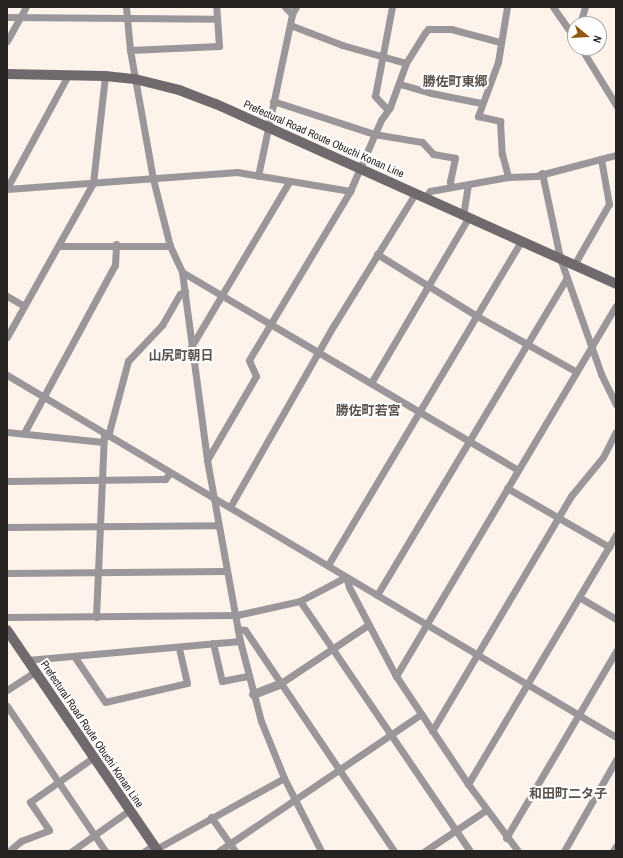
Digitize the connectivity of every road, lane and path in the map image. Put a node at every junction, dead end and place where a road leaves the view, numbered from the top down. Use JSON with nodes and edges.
{"nodes":[{"id":1,"x":26,"y":7,"type":"edge"},
{"id":2,"x":126,"y":7,"type":"edge"},
{"id":3,"x":216,"y":7,"type":"edge"},
{"id":4,"x":285,"y":7,"type":"edge"},
{"id":5,"x":296,"y":7,"type":"edge"},
{"id":6,"x":392,"y":7,"type":"edge"},
{"id":7,"x":507,"y":7,"type":"edge"},
{"id":8,"x":553,"y":7,"type":"edge"},
{"id":9,"x":292,"y":14,"type":"junction"},
{"id":10,"x":7,"y":17,"type":"edge"},
{"id":11,"x":21,"y":17,"type":"junction"},
{"id":12,"x":217,"y":19,"type":"junction"},
{"id":13,"x":126,"y":20,"type":"junction"},
{"id":14,"x":290,"y":25,"type":"junction"},
{"id":15,"x":567,"y":27,"type":"edge"},
{"id":16,"x":7,"y":41,"type":"edge"},
{"id":17,"x":500,"y":42,"type":"junction"},
{"id":18,"x":130,"y":50,"type":"junction"},
{"id":19,"x":384,"y":55,"type":"junction"},
{"id":20,"x":586,"y":56,"type":"edge"},
{"id":21,"x":406,"y":63,"type":"junction"},
{"id":22,"x":7,"y":74,"type":"edge"},
{"id":23,"x":68,"y":75,"type":"junction"},
{"id":24,"x":105,"y":76,"type":"junction"},
{"id":25,"x":135,"y":80,"type":"junction"},
{"id":26,"x":400,"y":84,"type":"junction"},
{"id":27,"x":273,"y":101,"type":"junction"},
{"id":28,"x":615,"y":102,"type":"edge"},
{"id":29,"x":482,"y":104,"type":"junction"},
{"id":30,"x":387,"y":109,"type":"junction"},
{"id":31,"x":267,"y":128,"type":"junction"},
{"id":32,"x":374,"y":134,"type":"junction"},
{"id":33,"x":616,"y":155,"type":"edge"},
{"id":34,"x":601,"y":159,"type":"junction"},
{"id":35,"x":360,"y":169,"type":"junction"},
{"id":36,"x":542,"y":173,"type":"junction"},
{"id":37,"x":258,"y":176,"type":"junction"},
{"id":38,"x":508,"y":177,"type":"junction"},
{"id":39,"x":153,"y":179,"type":"junction"},
{"id":40,"x":289,"y":182,"type":"junction"},
{"id":41,"x":93,"y":183,"type":"junction"},
{"id":42,"x":468,"y":185,"type":"junction"},
{"id":43,"x":7,"y":188,"type":"edge"},
{"id":44,"x":451,"y":188,"type":"junction"},
{"id":45,"x":350,"y":191,"type":"junction"},
{"id":46,"x":415,"y":194,"type":"junction"},
{"id":47,"x":424,"y":198,"type":"junction"},
{"id":48,"x":466,"y":217,"type":"junction"},
{"id":49,"x":520,"y":241,"type":"junction"},
{"id":50,"x":116,"y":244,"type":"junction"},
{"id":51,"x":58,"y":246,"type":"junction"},
{"id":52,"x":170,"y":246,"type":"junction"},
{"id":53,"x":377,"y":254,"type":"junction"},
{"id":54,"x":560,"y":258,"type":"junction"},
{"id":55,"x":574,"y":265,"type":"junction"},
{"id":56,"x":182,"y":272,"type":"junction"},
{"id":57,"x":567,"y":277,"type":"junction"},
{"id":58,"x":616,"y":284,"type":"edge"},
{"id":59,"x":428,"y":286,"type":"junction"},
{"id":60,"x":184,"y":291,"type":"junction"},
{"id":61,"x":222,"y":295,"type":"junction"},
{"id":62,"x":7,"y":296,"type":"edge"},
{"id":63,"x":24,"y":306,"type":"junction"},
{"id":64,"x":616,"y":306,"type":"edge"},
{"id":65,"x":477,"y":316,"type":"junction"},
{"id":66,"x":271,"y":325,"type":"junction"},
{"id":67,"x":7,"y":337,"type":"edge"},
{"id":68,"x":526,"y":344,"type":"junction"},
{"id":69,"x":591,"y":346,"type":"junction"},
{"id":70,"x":191,"y":348,"type":"junction"},
{"id":71,"x":320,"y":352,"type":"junction"},
{"id":72,"x":575,"y":371,"type":"junction"},
{"id":73,"x":7,"y":375,"type":"edge"},
{"id":74,"x":371,"y":382,"type":"junction"},
{"id":75,"x":43,"y":397,"type":"junction"},
{"id":76,"x":616,"y":405,"type":"edge"},
{"id":77,"x":420,"y":412,"type":"junction"},
{"id":78,"x":7,"y":432,"type":"edge"},
{"id":79,"x":616,"y":432,"type":"edge"},
{"id":80,"x":24,"y":433,"type":"junction"},
{"id":81,"x":106,"y":435,"type":"junction"},
{"id":82,"x":469,"y":441,"type":"junction"},
{"id":83,"x":104,"y":442,"type":"junction"},
{"id":84,"x":207,"y":460,"type":"junction"},
{"id":85,"x":518,"y":470,"type":"junction"},
{"id":86,"x":170,"y":473,"type":"junction"},
{"id":87,"x":102,"y":479,"type":"junction"},
{"id":88,"x":7,"y":481,"type":"edge"},
{"id":89,"x":507,"y":488,"type":"junction"},
{"id":90,"x":215,"y":500,"type":"junction"},
{"id":91,"x":230,"y":507,"type":"junction"},
{"id":92,"x":559,"y":518,"type":"junction"},
{"id":93,"x":218,"y":525,"type":"junction"},
{"id":94,"x":99,"y":526,"type":"junction"},
{"id":95,"x":7,"y":527,"type":"edge"},
{"id":96,"x":616,"y":535,"type":"edge"},
{"id":97,"x":609,"y":547,"type":"junction"},
{"id":98,"x":328,"y":565,"type":"junction"},
{"id":99,"x":227,"y":571,"type":"junction"},
{"id":100,"x":97,"y":572,"type":"junction"},
{"id":101,"x":7,"y":573,"type":"edge"},
{"id":102,"x":346,"y":577,"type":"junction"},
{"id":103,"x":377,"y":595,"type":"junction"},
{"id":104,"x":579,"y":597,"type":"junction"},
{"id":105,"x":300,"y":601,"type":"junction"},
{"id":106,"x":237,"y":615,"type":"junction"},
{"id":107,"x":96,"y":616,"type":"junction"},
{"id":108,"x":7,"y":617,"type":"edge"},
{"id":109,"x":616,"y":619,"type":"edge"},
{"id":110,"x":426,"y":624,"type":"junction"},
{"id":111,"x":368,"y":625,"type":"junction"},
{"id":112,"x":238,"y":629,"type":"junction"},
{"id":113,"x":7,"y":630,"type":"edge"},
{"id":114,"x":240,"y":641,"type":"junction"},
{"id":115,"x":213,"y":643,"type":"junction"},
{"id":116,"x":179,"y":647,"type":"junction"},
{"id":117,"x":332,"y":649,"type":"junction"},
{"id":118,"x":616,"y":651,"type":"edge"},
{"id":119,"x":477,"y":655,"type":"junction"},
{"id":120,"x":74,"y":656,"type":"junction"},
{"id":121,"x":27,"y":660,"type":"junction"},
{"id":122,"x":35,"y":672,"type":"junction"},
{"id":123,"x":248,"y":676,"type":"junction"},
{"id":124,"x":396,"y":676,"type":"junction"},
{"id":125,"x":281,"y":683,"type":"junction"},
{"id":126,"x":527,"y":684,"type":"junction"},
{"id":127,"x":7,"y":690,"type":"edge"},
{"id":128,"x":254,"y":694,"type":"junction"},
{"id":129,"x":7,"y":706,"type":"edge"},
{"id":130,"x":421,"y":714,"type":"junction"},
{"id":131,"x":579,"y":715,"type":"junction"},
{"id":132,"x":432,"y":731,"type":"junction"},
{"id":133,"x":390,"y":734,"type":"junction"},
{"id":134,"x":616,"y":737,"type":"edge"},
{"id":135,"x":94,"y":757,"type":"junction"},
{"id":136,"x":616,"y":760,"type":"edge"},
{"id":137,"x":338,"y":769,"type":"junction"},
{"id":138,"x":284,"y":778,"type":"junction"},
{"id":139,"x":59,"y":782,"type":"junction"},
{"id":140,"x":468,"y":784,"type":"junction"},
{"id":141,"x":294,"y":800,"type":"junction"},
{"id":142,"x":130,"y":810,"type":"junction"},
{"id":143,"x":486,"y":810,"type":"junction"},
{"id":144,"x":211,"y":817,"type":"junction"},
{"id":145,"x":456,"y":830,"type":"junction"},
{"id":146,"x":95,"y":835,"type":"junction"},
{"id":147,"x":506,"y":838,"type":"junction"},
{"id":148,"x":230,"y":844,"type":"junction"},
{"id":149,"x":616,"y":846,"type":"edge"},
{"id":150,"x":156,"y":848,"type":"edge"},
{"id":151,"x":10,"y":851,"type":"edge"},
{"id":152,"x":72,"y":851,"type":"edge"},
{"id":153,"x":105,"y":851,"type":"edge"},
{"id":154,"x":145,"y":851,"type":"edge"},
{"id":155,"x":219,"y":851,"type":"edge"},
{"id":156,"x":235,"y":851,"type":"edge"},
{"id":157,"x":321,"y":851,"type":"edge"},
{"id":158,"x":394,"y":851,"type":"edge"},
{"id":159,"x":425,"y":851,"type":"edge"},
{"id":160,"x":470,"y":851,"type":"edge"},
{"id":161,"x":518,"y":851,"type":"edge"},
{"id":162,"x":564,"y":851,"type":"edge"},
{"id":163,"x":613,"y":851,"type":"edge"}],
"edges":[{"from":1,"to":11,"type":"street"},
{"from":2,"to":13,"type":"street"},
{"from":3,"to":12,"type":"street"},
{"from":4,"to":9,"type":"street"},
{"from":5,"to":9,"type":"street"},
{"from":6,"to":19,"type":"street"},
{"from":7,"to":17,"type":"street"},
{"from":8,"to":15,"type":"street"},
{"from":9,"to":14,"type":"street"},
{"from":10,"to":11,"type":"street"},
{"from":11,"to":13,"type":"street"},
{"from":11,"to":16,"type":"street"},
{"from":12,"to":13,"type":"street"},
{"from":12,"to":18,"type":"street"},
{"from":13,"to":18,"type":"street"},
{"from":14,"to":19,"type":"street"},
{"from":14,"to":27,"type":"street"},
{"from":17,"to":21,"type":"street"},
{"from":17,"to":29,"type":"street"},
{"from":18,"to":25,"type":"street"},
{"from":19,"to":21,"type":"street"},
{"from":19,"to":30,"type":"street"},
{"from":20,"to":28,"type":"street"},
{"from":21,"to":26,"type":"street"},
{"from":22,"to":23,"type":"main road","name":"Prefectural Road Route Obuchi Konan Line"},
{"from":23,"to":24,"type":"main road","name":"Prefectural Road Route Obuchi Konan Line"},
{"from":23,"to":43,"type":"street"},
{"from":24,"to":25,"type":"main road","name":"Prefectural Road Route Obuchi Konan Line"},
{"from":24,"to":41,"type":"street"},
{"from":25,"to":31,"type":"main road","name":"Prefectural Road Route Obuchi Konan Line"},
{"from":25,"to":39,"type":"street"},
{"from":26,"to":29,"type":"street"},
{"from":26,"to":30,"type":"street"},
{"from":27,"to":31,"type":"street"},
{"from":27,"to":32,"type":"street"},
{"from":29,"to":38,"type":"street"},
{"from":30,"to":32,"type":"street"},
{"from":31,"to":35,"type":"main road","name":"Prefectural Road Route Obuchi Konan Line"},
{"from":31,"to":37,"type":"street"},
{"from":32,"to":35,"type":"street"},
{"from":32,"to":44,"type":"street"},
{"from":33,"to":34,"type":"street"},
{"from":34,"to":36,"type":"street"},
{"from":34,"to":55,"type":"street"},
{"from":35,"to":45,"type":"street"},
{"from":35,"to":46,"type":"main road","name":"Prefectural Road Route Obuchi Konan Line"},
{"from":36,"to":38,"type":"street"},
{"from":36,"to":54,"type":"street"},
{"from":37,"to":39,"type":"street"},
{"from":37,"to":40,"type":"street"},
{"from":38,"to":42,"type":"street"},
{"from":39,"to":41,"type":"street"},
{"from":39,"to":52,"type":"street"},
{"from":40,"to":45,"type":"street"},
{"from":40,"to":61,"type":"street"},
{"from":41,"to":43,"type":"street"},
{"from":41,"to":51,"type":"street"},
{"from":42,"to":44,"type":"street"},
{"from":42,"to":48,"type":"street"},
{"from":44,"to":47,"type":"street"},
{"from":45,"to":66,"type":"street"},
{"from":46,"to":47,"type":"main road","name":"Prefectural Road Route Obuchi Konan Line"},
{"from":46,"to":53,"type":"street"},
{"from":47,"to":48,"type":"main road","name":"Prefectural Road Route Obuchi Konan Line"},
{"from":48,"to":49,"type":"main road","name":"Prefectural Road Route Obuchi Konan Line"},
{"from":48,"to":59,"type":"street"},
{"from":49,"to":54,"type":"main road","name":"Prefectural Road Route Obuchi Konan Line"},
{"from":49,"to":65,"type":"street"},
{"from":50,"to":51,"type":"street"},
{"from":50,"to":52,"type":"street"},
{"from":50,"to":75,"type":"street"},
{"from":51,"to":63,"type":"street"},
{"from":52,"to":56,"type":"street"},
{"from":53,"to":59,"type":"street"},
{"from":53,"to":71,"type":"street"},
{"from":54,"to":55,"type":"main road","name":"Prefectural Road Route Obuchi Konan Line"},
{"from":54,"to":57,"type":"street"},
{"from":55,"to":58,"type":"main road","name":"Prefectural Road Route Obuchi Konan Line"},
{"from":56,"to":60,"type":"street"},
{"from":56,"to":61,"type":"street"},
{"from":57,"to":68,"type":"street"},
{"from":57,"to":69,"type":"street"},
{"from":59,"to":65,"type":"street"},
{"from":59,"to":74,"type":"street"},
{"from":60,"to":70,"type":"street"},
{"from":60,"to":81,"type":"street"},
{"from":61,"to":66,"type":"street"},
{"from":61,"to":70,"type":"street"},
{"from":62,"to":63,"type":"street"},
{"from":63,"to":67,"type":"street"},
{"from":64,"to":69,"type":"street"},
{"from":65,"to":68,"type":"street"},
{"from":65,"to":77,"type":"street"},
{"from":66,"to":71,"type":"street"},
{"from":66,"to":84,"type":"street"},
{"from":68,"to":72,"type":"street"},
{"from":68,"to":82,"type":"street"},
{"from":69,"to":72,"type":"street"},
{"from":69,"to":76,"type":"street"},
{"from":70,"to":84,"type":"street"},
{"from":71,"to":74,"type":"street"},
{"from":71,"to":91,"type":"street"},
{"from":72,"to":85,"type":"street"},
{"from":73,"to":75,"type":"street"},
{"from":74,"to":77,"type":"street"},
{"from":75,"to":80,"type":"street"},
{"from":75,"to":81,"type":"street"},
{"from":77,"to":82,"type":"street"},
{"from":77,"to":98,"type":"street"},
{"from":78,"to":80,"type":"street"},
{"from":79,"to":92,"type":"street"},
{"from":80,"to":83,"type":"street"},
{"from":81,"to":83,"type":"street"},
{"from":81,"to":86,"type":"street"},
{"from":82,"to":85,"type":"street"},
{"from":82,"to":103,"type":"street"},
{"from":83,"to":87,"type":"street"},
{"from":84,"to":90,"type":"street"},
{"from":85,"to":89,"type":"street"},
{"from":86,"to":87,"type":"street"},
{"from":86,"to":90,"type":"street"},
{"from":87,"to":88,"type":"street"},
{"from":87,"to":94,"type":"street"},
{"from":89,"to":92,"type":"street"},
{"from":89,"to":110,"type":"street"},
{"from":90,"to":91,"type":"street"},
{"from":90,"to":93,"type":"street"},
{"from":91,"to":98,"type":"street"},
{"from":92,"to":97,"type":"street"},
{"from":92,"to":119,"type":"street"},
{"from":93,"to":94,"type":"street"},
{"from":93,"to":99,"type":"street"},
{"from":94,"to":95,"type":"street"},
{"from":94,"to":100,"type":"street"},
{"from":96,"to":97,"type":"street"},
{"from":97,"to":104,"type":"street"},
{"from":98,"to":102,"type":"street"},
{"from":99,"to":100,"type":"street"},
{"from":99,"to":106,"type":"street"},
{"from":100,"to":101,"type":"street"},
{"from":100,"to":107,"type":"street"},
{"from":102,"to":103,"type":"street"},
{"from":102,"to":105,"type":"street"},
{"from":102,"to":111,"type":"street"},
{"from":103,"to":110,"type":"street"},
{"from":104,"to":109,"type":"street"},
{"from":104,"to":126,"type":"street"},
{"from":105,"to":106,"type":"street"},
{"from":105,"to":117,"type":"street"},
{"from":106,"to":107,"type":"street"},
{"from":106,"to":112,"type":"street"},
{"from":107,"to":108,"type":"street"},
{"from":110,"to":119,"type":"street"},
{"from":110,"to":124,"type":"street"},
{"from":111,"to":117,"type":"street"},
{"from":111,"to":124,"type":"street"},
{"from":112,"to":114,"type":"street"},
{"from":112,"to":125,"type":"street"},
{"from":113,"to":121,"type":"main road","name":"Prefectural Road Route Obuchi Konan Line"},
{"from":114,"to":115,"type":"street"},
{"from":114,"to":123,"type":"street"},
{"from":115,"to":116,"type":"street"},
{"from":115,"to":123,"type":"street"},
{"from":116,"to":120,"type":"street"},
{"from":116,"to":120,"type":"street"},
{"from":117,"to":125,"type":"street"},
{"from":117,"to":133,"type":"street"},
{"from":118,"to":131,"type":"street"},
{"from":119,"to":126,"type":"street"},
{"from":119,"to":132,"type":"street"},
{"from":120,"to":121,"type":"street"},
{"from":121,"to":122,"type":"main road","name":"Prefectural Road Route Obuchi Konan Line"},
{"from":122,"to":127,"type":"street"},
{"from":122,"to":135,"type":"main road","name":"Prefectural Road Route Obuchi Konan Line"},
{"from":123,"to":128,"type":"street"},
{"from":124,"to":130,"type":"street"},
{"from":125,"to":128,"type":"street"},
{"from":125,"to":137,"type":"street"},
{"from":126,"to":131,"type":"street"},
{"from":126,"to":140,"type":"street"},
{"from":128,"to":138,"type":"street"},
{"from":129,"to":139,"type":"street"},
{"from":130,"to":132,"type":"street"},
{"from":130,"to":133,"type":"street"},
{"from":131,"to":134,"type":"street"},
{"from":131,"to":147,"type":"street"},
{"from":132,"to":140,"type":"street"},
{"from":133,"to":137,"type":"street"},
{"from":133,"to":145,"type":"street"},
{"from":135,"to":139,"type":"street"},
{"from":135,"to":142,"type":"main road","name":"Prefectural Road Route Obuchi Konan Line"},
{"from":136,"to":162,"type":"street"},
{"from":137,"to":141,"type":"street"},
{"from":137,"to":158,"type":"street"},
{"from":138,"to":141,"type":"street"},
{"from":138,"to":144,"type":"street"},
{"from":139,"to":146,"type":"street"},
{"from":139,"to":151,"type":"street"},
{"from":140,"to":143,"type":"street"},
{"from":141,"to":148,"type":"street"},
{"from":141,"to":157,"type":"street"},
{"from":142,"to":146,"type":"street"},
{"from":142,"to":150,"type":"main road","name":"Prefectural Road Route Obuchi Konan Line"},
{"from":143,"to":145,"type":"street"},
{"from":143,"to":147,"type":"street"},
{"from":144,"to":148,"type":"street"},
{"from":144,"to":150,"type":"street"},
{"from":145,"to":159,"type":"street"},
{"from":145,"to":160,"type":"street"},
{"from":146,"to":152,"type":"street"},
{"from":146,"to":153,"type":"street"},
{"from":147,"to":161,"type":"street"},
{"from":148,"to":155,"type":"street"},
{"from":148,"to":156,"type":"street"},
{"from":149,"to":163,"type":"street"},
{"from":150,"to":154,"type":"street"}]}
